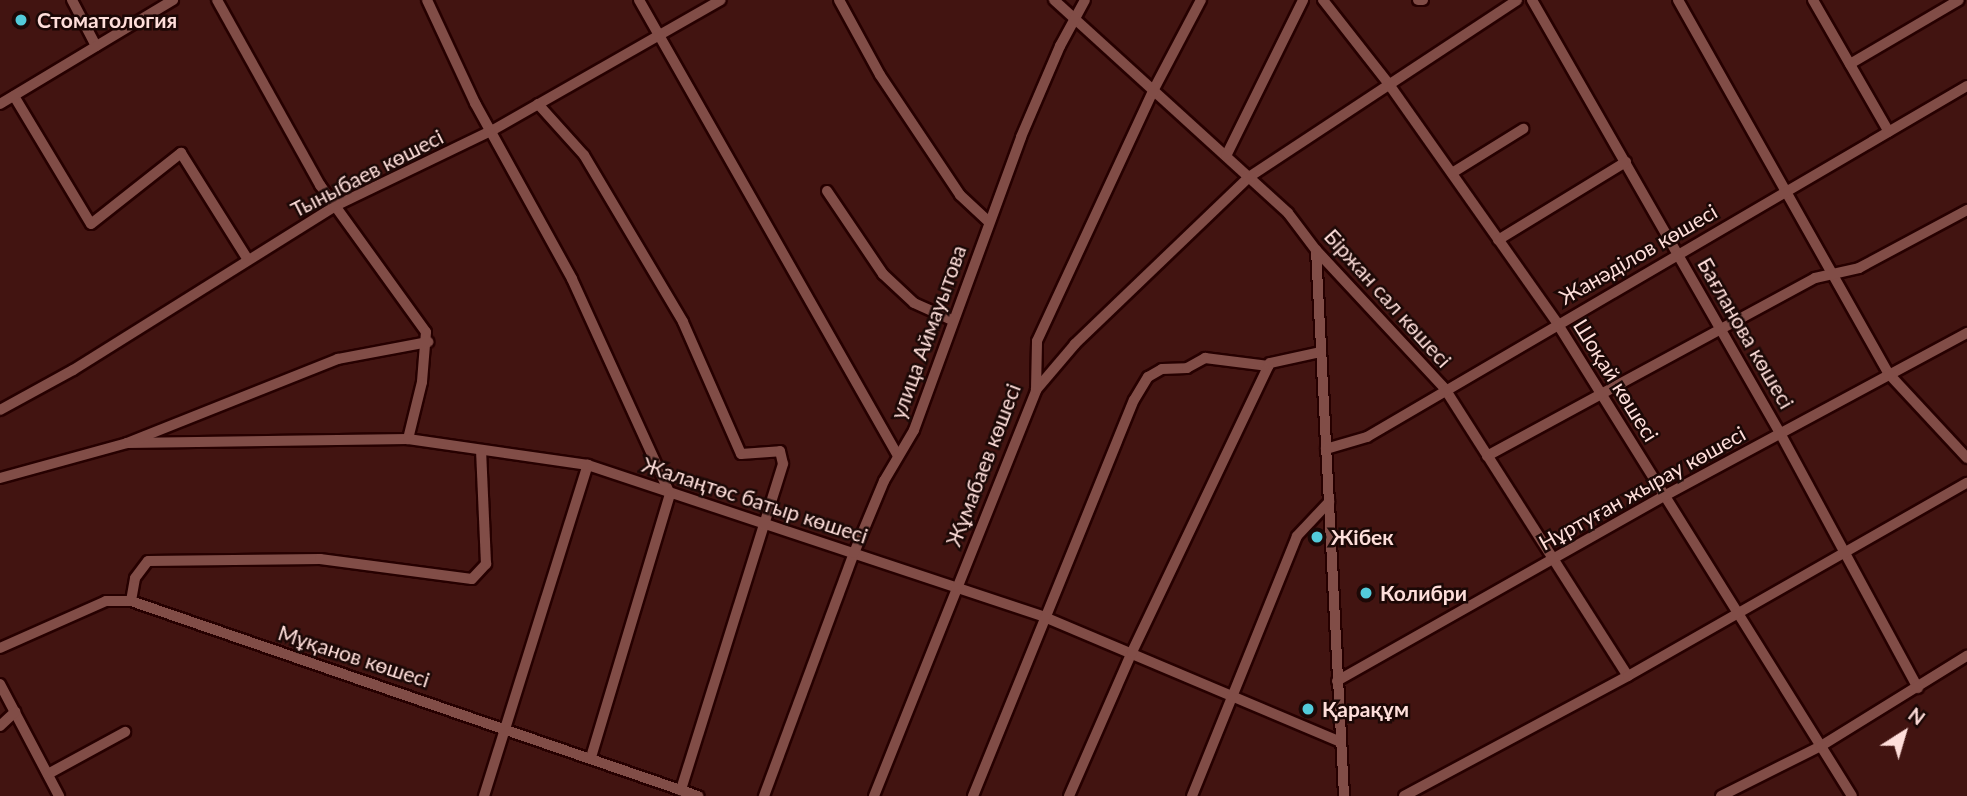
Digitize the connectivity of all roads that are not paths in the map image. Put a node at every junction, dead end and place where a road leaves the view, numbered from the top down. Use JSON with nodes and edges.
{"nodes":[{"id":1,"x":72,"y":0,"type":"edge"},
{"id":2,"x":173,"y":0,"type":"edge"},
{"id":3,"x":217,"y":0,"type":"edge"},
{"id":4,"x":428,"y":0,"type":"edge"},
{"id":5,"x":639,"y":0,"type":"edge"},
{"id":6,"x":721,"y":0,"type":"edge"},
{"id":7,"x":839,"y":0,"type":"edge"},
{"id":8,"x":1054,"y":0,"type":"edge"},
{"id":9,"x":1085,"y":0,"type":"edge"},
{"id":10,"x":1201,"y":0,"type":"edge"},
{"id":11,"x":1303,"y":0,"type":"edge"},
{"id":12,"x":1323,"y":0,"type":"edge"},
{"id":13,"x":1517,"y":0,"type":"edge"},
{"id":14,"x":1532,"y":0,"type":"edge"},
{"id":15,"x":1678,"y":0,"type":"edge"},
{"id":16,"x":1813,"y":0,"type":"edge"},
{"id":17,"x":1959,"y":0,"type":"edge"},
{"id":18,"x":1074,"y":20,"type":"junction"},
{"id":19,"x":658,"y":35,"type":"junction"},
{"id":20,"x":96,"y":46,"type":"junction"},
{"id":21,"x":1850,"y":64,"type":"junction"},
{"id":22,"x":1388,"y":83,"type":"junction"},
{"id":23,"x":1967,"y":86,"type":"edge"},
{"id":24,"x":1153,"y":91,"type":"junction"},
{"id":25,"x":14,"y":96,"type":"junction"},
{"id":26,"x":0,"y":104,"type":"edge"},
{"id":27,"x":538,"y":104,"type":"junction"},
{"id":28,"x":1523,"y":129,"type":"dead end"},
{"id":29,"x":493,"y":130,"type":"junction"},
{"id":30,"x":1889,"y":132,"type":"junction"},
{"id":31,"x":1226,"y":156,"type":"junction"},
{"id":32,"x":1626,"y":162,"type":"junction"},
{"id":33,"x":1452,"y":173,"type":"junction"},
{"id":34,"x":1249,"y":177,"type":"junction"},
{"id":35,"x":827,"y":191,"type":"dead end"},
{"id":36,"x":1785,"y":193,"type":"junction"},
{"id":37,"x":337,"y":205,"type":"junction"},
{"id":38,"x":1967,"y":209,"type":"edge"},
{"id":39,"x":989,"y":222,"type":"junction"},
{"id":40,"x":1498,"y":240,"type":"junction"},
{"id":41,"x":1316,"y":250,"type":"junction"},
{"id":42,"x":1678,"y":253,"type":"junction"},
{"id":43,"x":248,"y":260,"type":"junction"},
{"id":44,"x":1833,"y":277,"type":"junction"},
{"id":45,"x":952,"y":320,"type":"junction"},
{"id":46,"x":1557,"y":323,"type":"junction"},
{"id":47,"x":1721,"y":328,"type":"junction"},
{"id":48,"x":1967,"y":333,"type":"edge"},
{"id":49,"x":428,"y":342,"type":"junction"},
{"id":50,"x":1321,"y":352,"type":"junction"},
{"id":51,"x":1268,"y":366,"type":"junction"},
{"id":52,"x":1888,"y":373,"type":"junction"},
{"id":53,"x":1445,"y":389,"type":"junction"},
{"id":54,"x":1036,"y":390,"type":"junction"},
{"id":55,"x":1602,"y":394,"type":"junction"},
{"id":56,"x":0,"y":410,"type":"edge"},
{"id":57,"x":1780,"y":433,"type":"junction"},
{"id":58,"x":408,"y":439,"type":"junction"},
{"id":59,"x":127,"y":443,"type":"junction"},
{"id":60,"x":1326,"y":449,"type":"junction"},
{"id":61,"x":481,"y":450,"type":"junction"},
{"id":62,"x":898,"y":456,"type":"junction"},
{"id":63,"x":1487,"y":456,"type":"junction"},
{"id":64,"x":1967,"y":458,"type":"edge"},
{"id":65,"x":588,"y":465,"type":"junction"},
{"id":66,"x":0,"y":478,"type":"edge"},
{"id":67,"x":1967,"y":483,"type":"edge"},
{"id":68,"x":670,"y":494,"type":"junction"},
{"id":69,"x":1666,"y":495,"type":"junction"},
{"id":70,"x":1329,"y":502,"type":"junction"},
{"id":71,"x":764,"y":522,"type":"junction"},
{"id":72,"x":1846,"y":550,"type":"junction"},
{"id":73,"x":855,"y":553,"type":"junction"},
{"id":74,"x":1554,"y":560,"type":"junction"},
{"id":75,"x":956,"y":587,"type":"junction"},
{"id":76,"x":131,"y":601,"type":"junction"},
{"id":77,"x":1740,"y":612,"type":"junction"},
{"id":78,"x":1047,"y":618,"type":"junction"},
{"id":79,"x":0,"y":648,"type":"edge"},
{"id":80,"x":1132,"y":652,"type":"junction"},
{"id":81,"x":1967,"y":656,"type":"edge"},
{"id":82,"x":1628,"y":676,"type":"junction"},
{"id":83,"x":1337,"y":681,"type":"junction"},
{"id":84,"x":0,"y":684,"type":"edge"},
{"id":85,"x":1918,"y":688,"type":"junction"},
{"id":86,"x":1230,"y":694,"type":"junction"},
{"id":87,"x":15,"y":712,"type":"junction"},
{"id":88,"x":0,"y":726,"type":"edge"},
{"id":89,"x":507,"y":726,"type":"junction"},
{"id":90,"x":125,"y":732,"type":"dead end"},
{"id":91,"x":1340,"y":742,"type":"junction"},
{"id":92,"x":1821,"y":746,"type":"junction"},
{"id":93,"x":591,"y":757,"type":"junction"},
{"id":94,"x":48,"y":774,"type":"junction"},
{"id":95,"x":681,"y":790,"type":"junction"},
{"id":96,"x":59,"y":796,"type":"edge"},
{"id":97,"x":484,"y":796,"type":"edge"},
{"id":98,"x":698,"y":796,"type":"edge"},
{"id":99,"x":764,"y":796,"type":"edge"},
{"id":100,"x":874,"y":796,"type":"edge"},
{"id":101,"x":974,"y":796,"type":"edge"},
{"id":102,"x":1069,"y":796,"type":"edge"},
{"id":103,"x":1192,"y":796,"type":"edge"},
{"id":104,"x":1344,"y":796,"type":"edge"},
{"id":105,"x":1404,"y":796,"type":"edge"},
{"id":106,"x":1721,"y":796,"type":"edge"},
{"id":107,"x":1852,"y":796,"type":"edge"}],
"edges":[{"from":1,"to":20,"type":"street"},
{"from":2,"to":20,"type":"street"},
{"from":3,"to":37,"type":"street"},
{"from":4,"to":29,"type":"street"},
{"from":5,"to":19,"type":"street"},
{"from":6,"to":19,"type":"street","name":"Тыныбаев көшесі"},
{"from":7,"to":39,"type":"street"},
{"from":8,"to":18,"type":"street","name":"Біржан сал көшесі"},
{"from":9,"to":18,"type":"street","name":"улица Аймауытова"},
{"from":10,"to":24,"type":"street","name":"Жұмабаев көшесі"},
{"from":11,"to":31,"type":"street"},
{"from":12,"to":22,"type":"street","name":"Шоқай көшесі"},
{"from":13,"to":22,"type":"street"},
{"from":14,"to":32,"type":"street","name":"Бағланова көшесі"},
{"from":15,"to":36,"type":"street"},
{"from":16,"to":21,"type":"street"},
{"from":17,"to":21,"type":"street"},
{"from":18,"to":24,"type":"street","name":"Біржан сал көшесі"},
{"from":18,"to":39,"type":"street","name":"улица Аймауытова"},
{"from":19,"to":27,"type":"street","name":"Тыныбаев көшесі"},
{"from":19,"to":62,"type":"street"},
{"from":20,"to":25,"type":"street"},
{"from":21,"to":30,"type":"street"},
{"from":22,"to":33,"type":"street","name":"Шоқай көшесі"},
{"from":22,"to":34,"type":"street"},
{"from":23,"to":30,"type":"street","name":"Жанәділов көшесі"},
{"from":24,"to":31,"type":"street","name":"Біржан сал көшесі"},
{"from":24,"to":54,"type":"street","name":"Жұмабаев көшесі"},
{"from":25,"to":26,"type":"street"},
{"from":25,"to":43,"type":"street"},
{"from":27,"to":29,"type":"street","name":"Тыныбаев көшесі"},
{"from":27,"to":71,"type":"street"},
{"from":28,"to":33,"type":"street"},
{"from":29,"to":37,"type":"street","name":"Тыныбаев көшесі"},
{"from":29,"to":68,"type":"street"},
{"from":30,"to":36,"type":"street","name":"Жанәділов көшесі"},
{"from":31,"to":34,"type":"street","name":"Біржан сал көшесі"},
{"from":32,"to":40,"type":"street"},
{"from":32,"to":42,"type":"street","name":"Бағланова көшесі"},
{"from":33,"to":40,"type":"street","name":"Шоқай көшесі"},
{"from":34,"to":41,"type":"street","name":"Біржан сал көшесі"},
{"from":34,"to":54,"type":"street"},
{"from":35,"to":45,"type":"street"},
{"from":36,"to":42,"type":"street","name":"Жанәділов көшесі"},
{"from":36,"to":44,"type":"street"},
{"from":37,"to":43,"type":"street","name":"Тыныбаев көшесі"},
{"from":37,"to":49,"type":"street"},
{"from":38,"to":44,"type":"street"},
{"from":39,"to":45,"type":"street","name":"улица Аймауытова"},
{"from":40,"to":46,"type":"street","name":"Шоқай көшесі"},
{"from":41,"to":50,"type":"street"},
{"from":41,"to":53,"type":"street","name":"Біржан сал көшесі"},
{"from":42,"to":46,"type":"street","name":"Жанәділов көшесі"},
{"from":42,"to":47,"type":"street","name":"Бағланова көшесі"},
{"from":43,"to":56,"type":"street","name":"Тыныбаев көшесі"},
{"from":44,"to":47,"type":"street"},
{"from":44,"to":52,"type":"street"},
{"from":45,"to":62,"type":"street","name":"улица Аймауытова"},
{"from":46,"to":53,"type":"street","name":"Жанәділов көшесі"},
{"from":46,"to":55,"type":"street","name":"Шоқай көшесі"},
{"from":47,"to":55,"type":"street"},
{"from":47,"to":57,"type":"street","name":"Бағланова көшесі"},
{"from":48,"to":52,"type":"street","name":"Нұртуған жырау көшесі"},
{"from":49,"to":58,"type":"street"},
{"from":49,"to":59,"type":"street","name":"Жалаңтөс батыр көшесі"},
{"from":50,"to":51,"type":"street"},
{"from":50,"to":60,"type":"street"},
{"from":51,"to":78,"type":"street"},
{"from":51,"to":80,"type":"street"},
{"from":52,"to":57,"type":"street","name":"Нұртуған жырау көшесі"},
{"from":52,"to":64,"type":"street"},
{"from":53,"to":60,"type":"street","name":"Жанәділов көшесі"},
{"from":53,"to":63,"type":"street","name":"Біржан сал көшесі"},
{"from":54,"to":75,"type":"street","name":"Жұмабаев көшесі"},
{"from":55,"to":63,"type":"street"},
{"from":55,"to":69,"type":"street","name":"Шоқай көшесі"},
{"from":57,"to":69,"type":"street","name":"Нұртуған жырау көшесі"},
{"from":57,"to":72,"type":"street","name":"Бағланова көшесі"},
{"from":58,"to":59,"type":"street","name":"Жалаңтөс батыр көшесі"},
{"from":58,"to":61,"type":"street","name":"Жалаңтөс батыр көшесі"},
{"from":59,"to":66,"type":"street","name":"Жалаңтөс батыр көшесі"},
{"from":60,"to":70,"type":"street"},
{"from":61,"to":65,"type":"street","name":"Жалаңтөс батыр көшесі"},
{"from":61,"to":76,"type":"street"},
{"from":62,"to":73,"type":"street","name":"улица Аймауытова"},
{"from":63,"to":74,"type":"street","name":"Біржан сал көшесі"},
{"from":65,"to":68,"type":"street","name":"Жалаңтөс батыр көшесі"},
{"from":65,"to":89,"type":"street"},
{"from":67,"to":72,"type":"street"},
{"from":68,"to":71,"type":"street","name":"Жалаңтөс батыр көшесі"},
{"from":68,"to":93,"type":"street"},
{"from":69,"to":74,"type":"street","name":"Нұртуған жырау көшесі"},
{"from":69,"to":77,"type":"street","name":"Шоқай көшесі"},
{"from":70,"to":83,"type":"street"},
{"from":70,"to":86,"type":"street"},
{"from":71,"to":73,"type":"street","name":"Жалаңтөс батыр көшесі"},
{"from":71,"to":95,"type":"street"},
{"from":72,"to":77,"type":"street"},
{"from":72,"to":85,"type":"street","name":"Бағланова көшесі"},
{"from":73,"to":75,"type":"street","name":"Жалаңтөс батыр көшесі"},
{"from":73,"to":99,"type":"street","name":"улица Аймауытова"},
{"from":74,"to":82,"type":"street","name":"Біржан сал көшесі"},
{"from":74,"to":83,"type":"street","name":"Нұртуған жырау көшесі"},
{"from":75,"to":78,"type":"street","name":"Жалаңтөс батыр көшесі"},
{"from":75,"to":100,"type":"street","name":"Жұмабаев көшесі"},
{"from":76,"to":79,"type":"street","name":"Мұқанов көшесі"},
{"from":76,"to":89,"type":"street","name":"Мұқанов көшесі"},
{"from":77,"to":82,"type":"street"},
{"from":77,"to":92,"type":"street","name":"Шоқай көшесі"},
{"from":78,"to":80,"type":"street","name":"Жалаңтөс батыр көшесі"},
{"from":78,"to":101,"type":"street"},
{"from":80,"to":86,"type":"street","name":"Жалаңтөс батыр көшесі"},
{"from":80,"to":102,"type":"street"},
{"from":81,"to":85,"type":"street"},
{"from":82,"to":105,"type":"street"},
{"from":83,"to":91,"type":"street"},
{"from":84,"to":87,"type":"street"},
{"from":85,"to":92,"type":"street"},
{"from":86,"to":91,"type":"street","name":"Жалаңтөс батыр көшесі"},
{"from":86,"to":103,"type":"street"},
{"from":87,"to":88,"type":"street"},
{"from":87,"to":94,"type":"street"},
{"from":89,"to":93,"type":"street","name":"Мұқанов көшесі"},
{"from":89,"to":97,"type":"street"},
{"from":90,"to":94,"type":"street"},
{"from":91,"to":104,"type":"street"},
{"from":92,"to":106,"type":"street"},
{"from":92,"to":107,"type":"street","name":"Шоқай көшесі"},
{"from":93,"to":95,"type":"street","name":"Мұқанов көшесі"},
{"from":94,"to":96,"type":"street"},
{"from":95,"to":98,"type":"street","name":"Мұқанов көшесі"}]}
